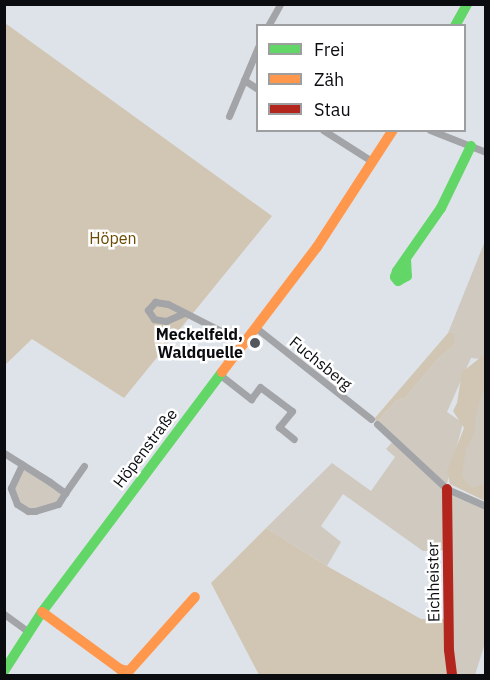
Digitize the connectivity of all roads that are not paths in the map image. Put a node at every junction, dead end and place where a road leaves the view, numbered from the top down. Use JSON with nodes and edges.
{"nodes":[{"id":1,"x":280,"y":4,"type":"edge"},
{"id":2,"x":467,"y":4,"type":"edge"},
{"id":3,"x":269,"y":24,"type":"edge"},
{"id":4,"x":455,"y":24,"type":"edge"},
{"id":5,"x":256,"y":52,"type":"edge"},
{"id":6,"x":244,"y":80,"type":"junction"},
{"id":7,"x":256,"y":88,"type":"edge"},
{"id":8,"x":229,"y":116,"type":"dead end"},
{"id":9,"x":326,"y":132,"type":"edge"},
{"id":10,"x":392,"y":132,"type":"edge"},
{"id":11,"x":435,"y":132,"type":"edge"},
{"id":12,"x":471,"y":146,"type":"junction"},
{"id":13,"x":486,"y":152,"type":"edge"},
{"id":14,"x":374,"y":162,"type":"junction"},
{"id":15,"x":406,"y":260,"type":"dead end"},
{"id":16,"x":184,"y":313,"type":"junction"},
{"id":17,"x":255,"y":327,"type":"junction"},
{"id":18,"x":243,"y":342,"type":"junction"},
{"id":19,"x":219,"y":374,"type":"junction"},
{"id":20,"x":294,"y":439,"type":"dead end"},
{"id":21,"x":4,"y":453,"type":"edge"},
{"id":22,"x":22,"y":464,"type":"junction"},
{"id":23,"x":84,"y":466,"type":"dead end"},
{"id":24,"x":447,"y":489,"type":"junction"},
{"id":25,"x":65,"y":493,"type":"junction"},
{"id":26,"x":486,"y":506,"type":"edge"},
{"id":27,"x":195,"y":597,"type":"dead end"},
{"id":28,"x":42,"y":612,"type":"junction"},
{"id":29,"x":4,"y":614,"type":"edge"},
{"id":30,"x":29,"y":632,"type":"junction"},
{"id":31,"x":4,"y":671,"type":"edge"},
{"id":32,"x":452,"y":674,"type":"edge"}],
"edges":[{"from":1,"to":3,"type":"street"},
{"from":2,"to":4,"type":"main road"},
{"from":5,"to":6,"type":"street"},
{"from":6,"to":7,"type":"street"},
{"from":6,"to":8,"type":"street"},
{"from":9,"to":14,"type":"street"},
{"from":10,"to":14,"type":"main road","name":"Höpenstraße"},
{"from":11,"to":12,"type":"street"},
{"from":12,"to":13,"type":"street"},
{"from":12,"to":15,"type":"main road"},
{"from":14,"to":17,"type":"main road","name":"Höpenstraße"},
{"from":16,"to":16,"type":"street"},
{"from":16,"to":18,"type":"street"},
{"from":17,"to":18,"type":"main road","name":"Höpenstraße"},
{"from":17,"to":24,"type":"street","name":"Fuchsberg"},
{"from":18,"to":19,"type":"main road","name":"Höpenstraße"},
{"from":19,"to":20,"type":"street"},
{"from":19,"to":28,"type":"main road","name":"Höpenstraße"},
{"from":21,"to":22,"type":"street"},
{"from":22,"to":25,"type":"street"},
{"from":22,"to":25,"type":"street"},
{"from":23,"to":25,"type":"street"},
{"from":24,"to":26,"type":"street","name":"Fuchsberg"},
{"from":24,"to":32,"type":"main road","name":"Eichheister"},
{"from":27,"to":28,"type":"main road"},
{"from":28,"to":30,"type":"main road","name":"Höpenstraße"},
{"from":29,"to":30,"type":"street"},
{"from":30,"to":31,"type":"main road","name":"Höpenstraße"}]}
